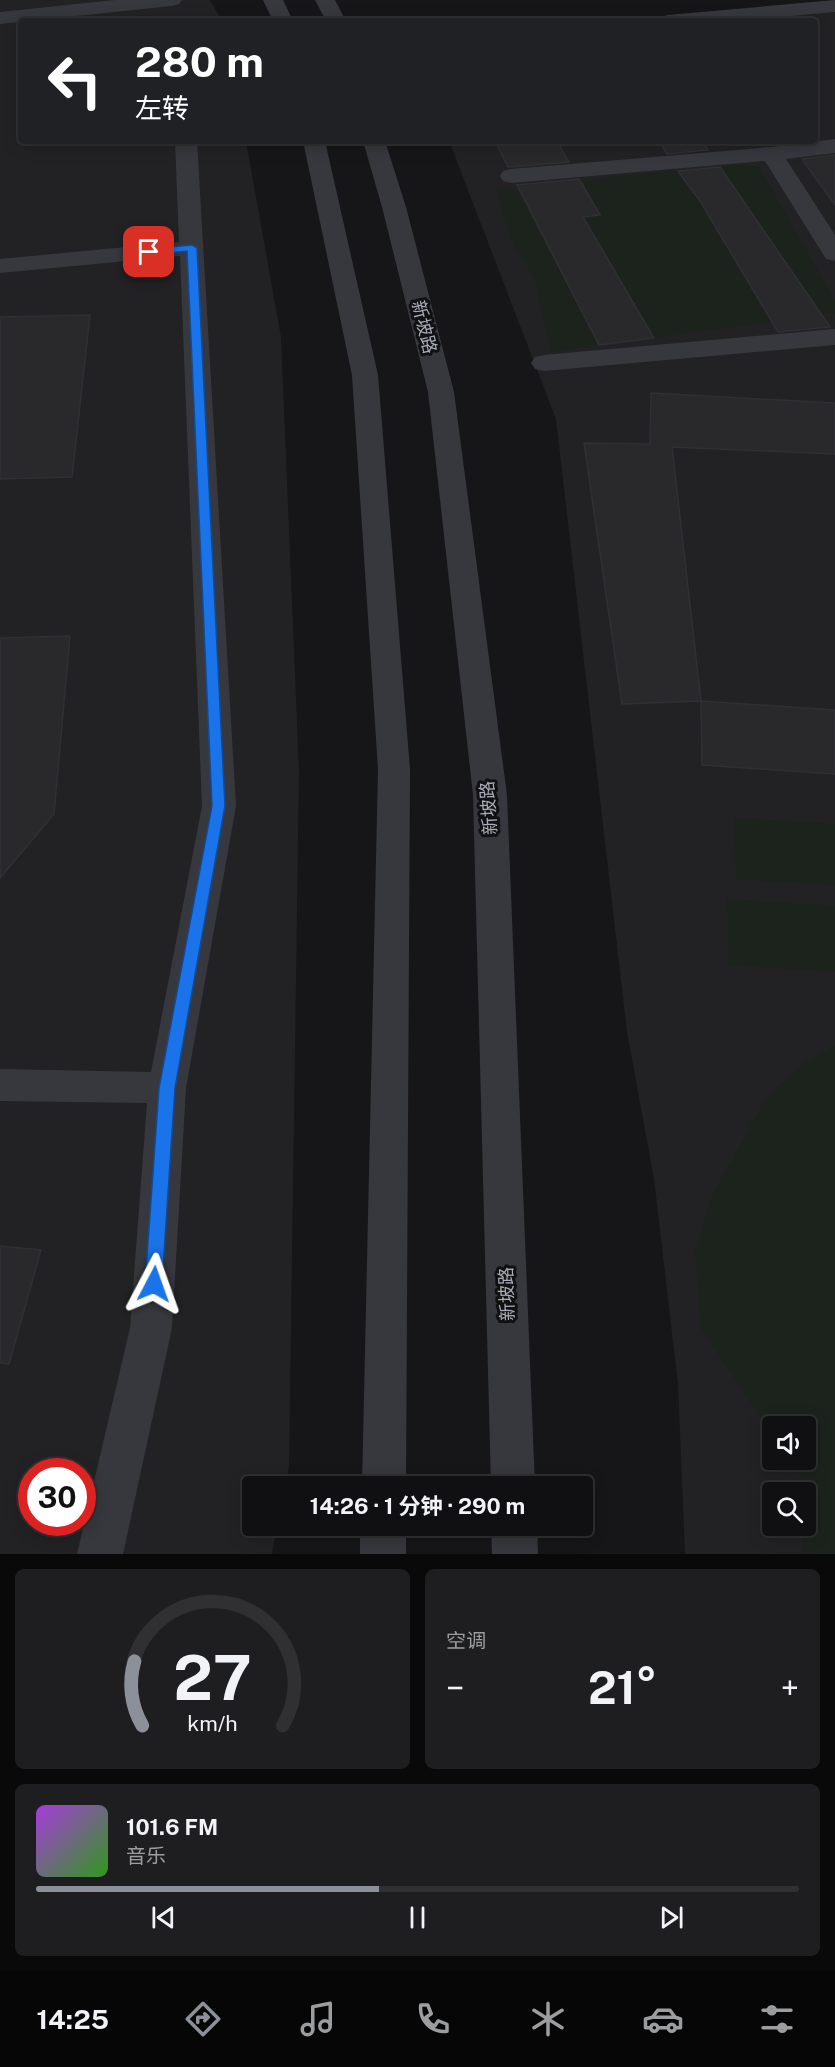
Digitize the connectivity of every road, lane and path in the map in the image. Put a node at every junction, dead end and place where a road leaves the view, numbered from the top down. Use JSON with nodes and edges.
{"nodes":[{"id":1,"x":172,"y":0,"type":"edge"},
{"id":2,"x":273,"y":0,"type":"edge"},
{"id":3,"x":325,"y":0,"type":"edge"},
{"id":4,"x":835,"y":6,"type":"edge"},
{"id":5,"x":56,"y":17,"type":"edge"},
{"id":6,"x":0,"y":18,"type":"edge"},
{"id":7,"x":282,"y":18,"type":"edge"},
{"id":8,"x":334,"y":18,"type":"edge"},
{"id":9,"x":701,"y":18,"type":"edge"},
{"id":10,"x":186,"y":144,"type":"edge"},
{"id":11,"x":315,"y":144,"type":"edge"},
{"id":12,"x":375,"y":144,"type":"edge"},
{"id":13,"x":835,"y":146,"type":"edge"},
{"id":14,"x":772,"y":154,"type":"junction"},
{"id":15,"x":511,"y":176,"type":"dead end"},
{"id":16,"x":192,"y":248,"type":"junction"},
{"id":17,"x":835,"y":254,"type":"edge"},
{"id":18,"x":0,"y":266,"type":"edge"},
{"id":19,"x":835,"y":337,"type":"edge"},
{"id":20,"x":544,"y":363,"type":"dead end"},
{"id":21,"x":0,"y":1084,"type":"edge"},
{"id":22,"x":167,"y":1088,"type":"junction"},
{"id":23,"x":384,"y":1476,"type":"edge"},
{"id":24,"x":513,"y":1476,"type":"edge"},
{"id":25,"x":383,"y":1536,"type":"edge"},
{"id":26,"x":514,"y":1536,"type":"edge"},
{"id":27,"x":100,"y":1554,"type":"edge"},
{"id":28,"x":383,"y":1554,"type":"edge"},
{"id":29,"x":515,"y":1554,"type":"edge"}],
"edges":[{"from":1,"to":5,"type":"street"},
{"from":2,"to":7,"type":"street"},
{"from":3,"to":8,"type":"street"},
{"from":4,"to":9,"type":"street"},
{"from":5,"to":6,"type":"street"},
{"from":10,"to":16,"type":"street"},
{"from":11,"to":23,"type":"street"},
{"from":12,"to":24,"type":"street","name":"新坡路"},
{"from":13,"to":14,"type":"street"},
{"from":14,"to":15,"type":"street"},
{"from":14,"to":17,"type":"street"},
{"from":16,"to":18,"type":"street"},
{"from":16,"to":22,"type":"street"},
{"from":19,"to":20,"type":"street"},
{"from":21,"to":22,"type":"street"},
{"from":22,"to":27,"type":"street"},
{"from":25,"to":28,"type":"street"},
{"from":26,"to":29,"type":"street"}]}
